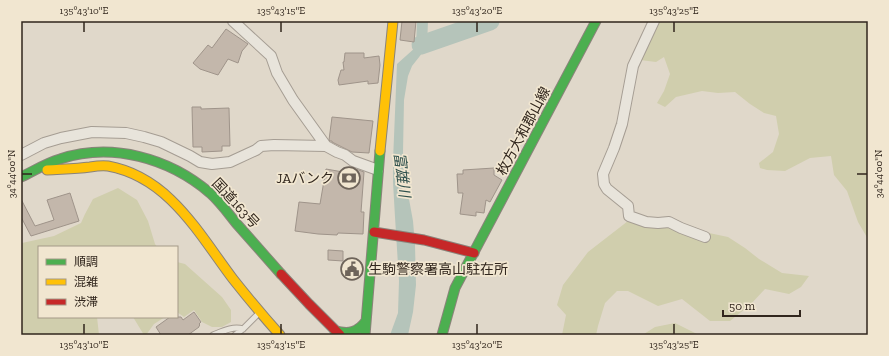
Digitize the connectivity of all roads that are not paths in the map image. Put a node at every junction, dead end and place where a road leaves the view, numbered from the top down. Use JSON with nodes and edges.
{"nodes":[{"id":1,"x":233,"y":21,"type":"edge"},
{"id":2,"x":393,"y":21,"type":"edge"},
{"id":3,"x":596,"y":21,"type":"edge"},
{"id":4,"x":654,"y":21,"type":"edge"},
{"id":5,"x":326,"y":146,"type":"junction"},
{"id":6,"x":21,"y":155,"type":"edge"},
{"id":7,"x":34,"y":170,"type":"junction"},
{"id":8,"x":378,"y":170,"type":"junction"},
{"id":9,"x":21,"y":177,"type":"edge"},
{"id":10,"x":374,"y":232,"type":"junction"},
{"id":11,"x":704,"y":237,"type":"dead end"},
{"id":12,"x":474,"y":253,"type":"junction"},
{"id":13,"x":260,"y":312,"type":"junction"},
{"id":14,"x":366,"y":321,"type":"junction"},
{"id":15,"x":243,"y":329,"type":"junction"},
{"id":16,"x":337,"y":333,"type":"edge"},
{"id":17,"x":213,"y":335,"type":"edge"},
{"id":18,"x":235,"y":335,"type":"edge"},
{"id":19,"x":280,"y":335,"type":"edge"},
{"id":20,"x":365,"y":335,"type":"edge"},
{"id":21,"x":442,"y":335,"type":"edge"}],
"edges":[{"from":1,"to":5,"type":"street"},
{"from":2,"to":8,"type":"main road"},
{"from":3,"to":12,"type":"main road","name":"枚方大和郡山線"},
{"from":4,"to":11,"type":"street"},
{"from":5,"to":6,"type":"street"},
{"from":5,"to":8,"type":"street"},
{"from":7,"to":9,"type":"main road","name":"国道163号"},
{"from":7,"to":13,"type":"main road","name":"国道163号"},
{"from":7,"to":16,"type":"main road","name":"国道163号"},
{"from":8,"to":10,"type":"main road"},
{"from":10,"to":12,"type":"main road"},
{"from":10,"to":14,"type":"main road"},
{"from":12,"to":21,"type":"main road","name":"枚方大和郡山線"},
{"from":13,"to":15,"type":"lane"},
{"from":13,"to":19,"type":"main road","name":"国道163号"},
{"from":14,"to":16,"type":"main road"},
{"from":14,"to":20,"type":"main road"},
{"from":15,"to":17,"type":"lane"},
{"from":15,"to":18,"type":"lane"}]}
